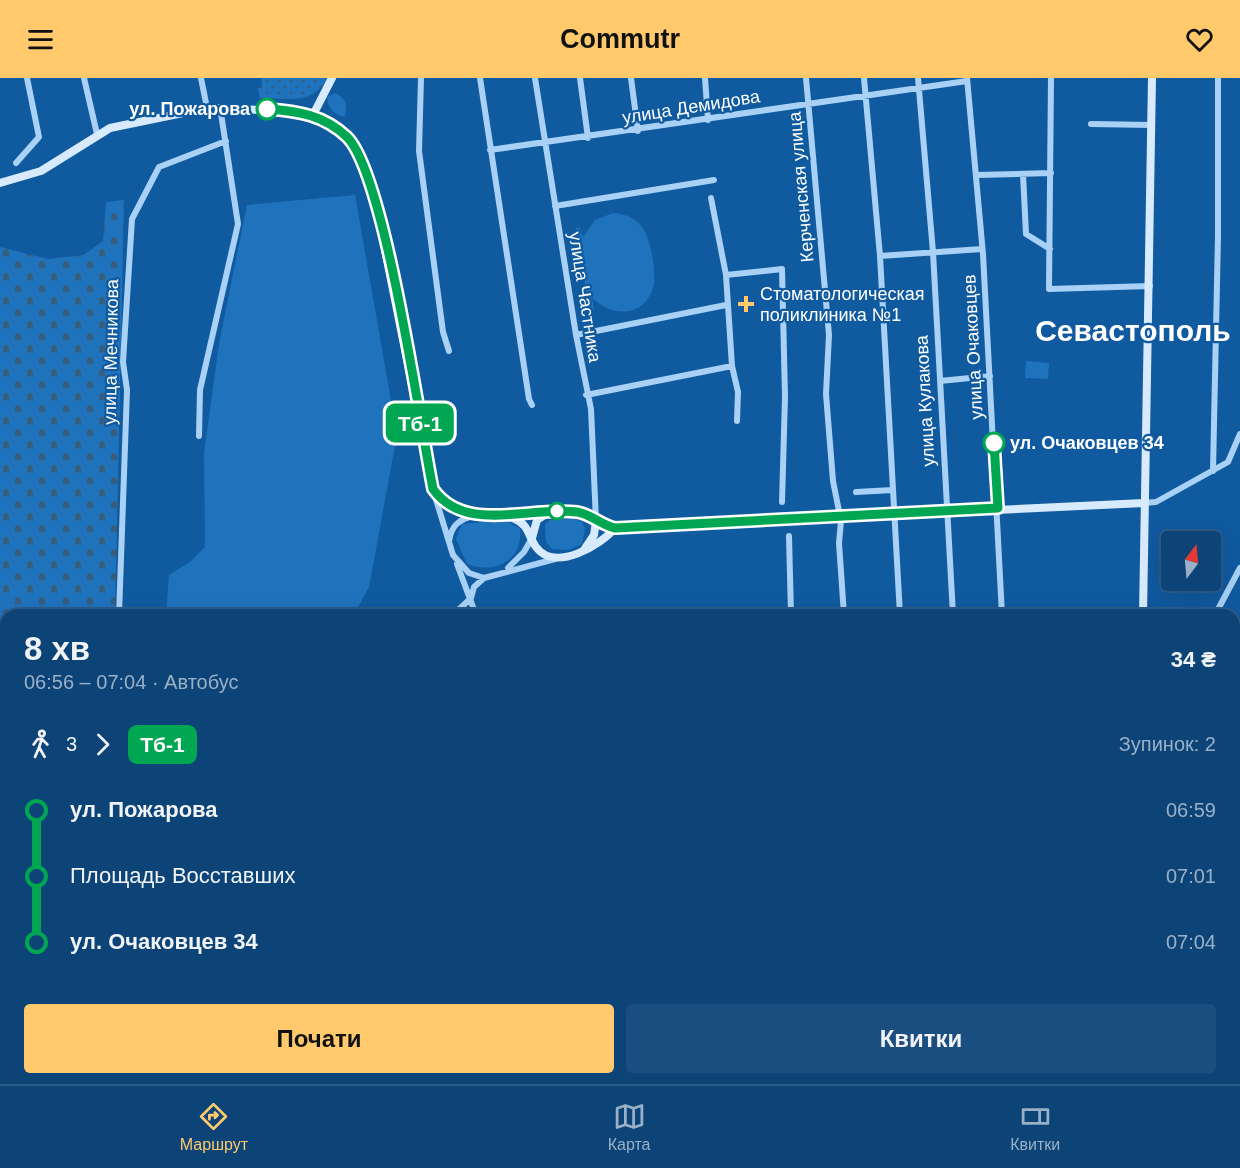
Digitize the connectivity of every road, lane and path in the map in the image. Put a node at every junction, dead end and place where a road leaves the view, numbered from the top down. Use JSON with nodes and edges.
{"nodes":[{"id":1,"x":27,"y":78,"type":"edge"},
{"id":2,"x":84,"y":78,"type":"edge"},
{"id":3,"x":201,"y":78,"type":"edge"},
{"id":4,"x":332,"y":78,"type":"edge"},
{"id":5,"x":421,"y":78,"type":"edge"},
{"id":6,"x":480,"y":78,"type":"edge"},
{"id":7,"x":535,"y":78,"type":"edge"},
{"id":8,"x":580,"y":78,"type":"edge"},
{"id":9,"x":631,"y":78,"type":"edge"},
{"id":10,"x":705,"y":78,"type":"edge"},
{"id":11,"x":806,"y":78,"type":"edge"},
{"id":12,"x":864,"y":78,"type":"edge"},
{"id":13,"x":918,"y":78,"type":"edge"},
{"id":14,"x":1051,"y":78,"type":"edge"},
{"id":15,"x":1152,"y":78,"type":"edge"},
{"id":16,"x":1218,"y":78,"type":"edge"},
{"id":17,"x":967,"y":79,"type":"edge"},
{"id":18,"x":919,"y":87,"type":"junction"},
{"id":19,"x":866,"y":95,"type":"junction"},
{"id":20,"x":809,"y":104,"type":"junction"},
{"id":21,"x":220,"y":107,"type":"junction"},
{"id":22,"x":207,"y":108,"type":"junction"},
{"id":23,"x":313,"y":115,"type":"junction"},
{"id":24,"x":708,"y":120,"type":"junction"},
{"id":25,"x":1090,"y":124,"type":"dead end"},
{"id":26,"x":1152,"y":125,"type":"junction"},
{"id":27,"x":638,"y":130,"type":"junction"},
{"id":28,"x":97,"y":135,"type":"junction"},
{"id":29,"x":588,"y":138,"type":"junction"},
{"id":30,"x":226,"y":141,"type":"junction"},
{"id":31,"x":545,"y":143,"type":"junction"},
{"id":32,"x":490,"y":150,"type":"junction"},
{"id":33,"x":16,"y":163,"type":"dead end"},
{"id":34,"x":1051,"y":173,"type":"junction"},
{"id":35,"x":1023,"y":174,"type":"junction"},
{"id":36,"x":976,"y":175,"type":"junction"},
{"id":37,"x":714,"y":180,"type":"dead end"},
{"id":38,"x":0,"y":183,"type":"edge"},
{"id":39,"x":711,"y":198,"type":"dead end"},
{"id":40,"x":555,"y":206,"type":"junction"},
{"id":41,"x":982,"y":249,"type":"junction"},
{"id":42,"x":1050,"y":249,"type":"junction"},
{"id":43,"x":933,"y":252,"type":"junction"},
{"id":44,"x":880,"y":256,"type":"junction"},
{"id":45,"x":726,"y":275,"type":"junction"},
{"id":46,"x":1150,"y":286,"type":"junction"},
{"id":47,"x":726,"y":305,"type":"junction"},
{"id":48,"x":576,"y":335,"type":"junction"},
{"id":49,"x":449,"y":351,"type":"dead end"},
{"id":50,"x":732,"y":366,"type":"junction"},
{"id":51,"x":990,"y":376,"type":"junction"},
{"id":52,"x":940,"y":381,"type":"junction"},
{"id":53,"x":586,"y":395,"type":"junction"},
{"id":54,"x":532,"y":405,"type":"dead end"},
{"id":55,"x":736,"y":421,"type":"dead end"},
{"id":56,"x":1240,"y":434,"type":"edge"},
{"id":57,"x":199,"y":436,"type":"dead end"},
{"id":58,"x":1213,"y":471,"type":"junction"},
{"id":59,"x":433,"y":489,"type":"junction"},
{"id":60,"x":893,"y":490,"type":"junction"},
{"id":61,"x":856,"y":492,"type":"dead end"},
{"id":62,"x":782,"y":502,"type":"dead end"},
{"id":63,"x":1144,"y":503,"type":"junction"},
{"id":64,"x":998,"y":508,"type":"junction"},
{"id":65,"x":554,"y":511,"type":"junction"},
{"id":66,"x":947,"y":512,"type":"junction"},
{"id":67,"x":895,"y":515,"type":"junction"},
{"id":68,"x":473,"y":516,"type":"junction"},
{"id":69,"x":840,"y":517,"type":"junction"},
{"id":70,"x":596,"y":521,"type":"junction"},
{"id":71,"x":615,"y":528,"type":"junction"},
{"id":72,"x":789,"y":536,"type":"dead end"},
{"id":73,"x":532,"y":538,"type":"junction"},
{"id":74,"x":449,"y":542,"type":"junction"},
{"id":75,"x":582,"y":552,"type":"junction"},
{"id":76,"x":453,"y":555,"type":"junction"},
{"id":77,"x":561,"y":558,"type":"junction"},
{"id":78,"x":1240,"y":568,"type":"edge"},
{"id":79,"x":506,"y":570,"type":"junction"},
{"id":80,"x":484,"y":578,"type":"junction"},
{"id":81,"x":471,"y":598,"type":"junction"},
{"id":82,"x":119,"y":609,"type":"edge"},
{"id":83,"x":459,"y":609,"type":"edge"},
{"id":84,"x":474,"y":609,"type":"edge"},
{"id":85,"x":791,"y":609,"type":"edge"},
{"id":86,"x":844,"y":609,"type":"edge"},
{"id":87,"x":900,"y":609,"type":"edge"},
{"id":88,"x":953,"y":609,"type":"edge"},
{"id":89,"x":1002,"y":609,"type":"edge"},
{"id":90,"x":1143,"y":609,"type":"edge"},
{"id":91,"x":1218,"y":609,"type":"edge"}],
"edges":[{"from":1,"to":33,"type":"street"},
{"from":2,"to":28,"type":"street"},
{"from":3,"to":22,"type":"street"},
{"from":4,"to":23,"type":"main road"},
{"from":5,"to":49,"type":"street"},
{"from":6,"to":32,"type":"street"},
{"from":7,"to":31,"type":"street","name":"улица Частника"},
{"from":8,"to":29,"type":"street"},
{"from":9,"to":27,"type":"street"},
{"from":10,"to":24,"type":"street"},
{"from":11,"to":20,"type":"street","name":"Керченская улица"},
{"from":12,"to":19,"type":"street"},
{"from":13,"to":18,"type":"street","name":"улица Кулакова"},
{"from":14,"to":34,"type":"street"},
{"from":15,"to":26,"type":"main road"},
{"from":16,"to":58,"type":"street"},
{"from":17,"to":18,"type":"street","name":"улица Демидова"},
{"from":17,"to":36,"type":"street","name":"улица Очаковцев"},
{"from":18,"to":19,"type":"street","name":"улица Демидова"},
{"from":18,"to":43,"type":"street","name":"улица Кулакова"},
{"from":19,"to":20,"type":"street","name":"улица Демидова"},
{"from":19,"to":44,"type":"street"},
{"from":20,"to":24,"type":"street","name":"улица Демидова"},
{"from":20,"to":69,"type":"street","name":"Керченская улица"},
{"from":21,"to":22,"type":"main road"},
{"from":21,"to":23,"type":"main road"},
{"from":21,"to":30,"type":"street"},
{"from":22,"to":28,"type":"main road"},
{"from":23,"to":59,"type":"main road"},
{"from":24,"to":27,"type":"street","name":"улица Демидова"},
{"from":25,"to":26,"type":"street"},
{"from":26,"to":46,"type":"main road"},
{"from":27,"to":29,"type":"street","name":"улица Демидова"},
{"from":28,"to":38,"type":"main road"},
{"from":29,"to":31,"type":"street","name":"улица Демидова"},
{"from":30,"to":57,"type":"street"},
{"from":30,"to":82,"type":"street","name":"улица Мечникова"},
{"from":31,"to":32,"type":"street","name":"улица Демидова"},
{"from":31,"to":40,"type":"street","name":"улица Частника"},
{"from":32,"to":54,"type":"street"},
{"from":34,"to":35,"type":"street"},
{"from":34,"to":42,"type":"street"},
{"from":35,"to":36,"type":"street"},
{"from":35,"to":42,"type":"street"},
{"from":36,"to":41,"type":"street","name":"улица Очаковцев"},
{"from":37,"to":40,"type":"street"},
{"from":39,"to":45,"type":"street"},
{"from":40,"to":48,"type":"street","name":"улица Частника"},
{"from":41,"to":43,"type":"street"},
{"from":41,"to":51,"type":"street","name":"улица Очаковцев"},
{"from":42,"to":46,"type":"street"},
{"from":43,"to":44,"type":"street"},
{"from":43,"to":52,"type":"street","name":"улица Кулакова"},
{"from":44,"to":60,"type":"street"},
{"from":45,"to":47,"type":"street"},
{"from":45,"to":62,"type":"street"},
{"from":46,"to":63,"type":"main road"},
{"from":47,"to":48,"type":"street"},
{"from":47,"to":50,"type":"street"},
{"from":48,"to":53,"type":"street","name":"улица Частника"},
{"from":50,"to":53,"type":"street"},
{"from":50,"to":55,"type":"street"},
{"from":51,"to":52,"type":"street"},
{"from":51,"to":64,"type":"street","name":"улица Очаковцев"},
{"from":52,"to":66,"type":"street","name":"улица Кулакова"},
{"from":53,"to":70,"type":"street","name":"улица Частника"},
{"from":56,"to":58,"type":"street"},
{"from":58,"to":63,"type":"street"},
{"from":59,"to":68,"type":"main road"},
{"from":59,"to":74,"type":"street"},
{"from":60,"to":61,"type":"street"},
{"from":60,"to":67,"type":"street"},
{"from":63,"to":64,"type":"main road"},
{"from":63,"to":90,"type":"main road"},
{"from":64,"to":66,"type":"main road"},
{"from":64,"to":89,"type":"street","name":"улица Очаковцев"},
{"from":65,"to":68,"type":"main road"},
{"from":65,"to":70,"type":"main road"},
{"from":65,"to":73,"type":"main road"},
{"from":66,"to":67,"type":"main road"},
{"from":66,"to":88,"type":"street","name":"улица Кулакова"},
{"from":67,"to":69,"type":"main road"},
{"from":67,"to":87,"type":"street"},
{"from":68,"to":73,"type":"main road"},
{"from":68,"to":74,"type":"street"},
{"from":69,"to":71,"type":"main road"},
{"from":69,"to":86,"type":"street","name":"Керченская улица"},
{"from":70,"to":71,"type":"main road"},
{"from":70,"to":75,"type":"main road"},
{"from":71,"to":75,"type":"main road"},
{"from":72,"to":85,"type":"street"},
{"from":73,"to":77,"type":"main road"},
{"from":73,"to":79,"type":"street"},
{"from":74,"to":76,"type":"street"},
{"from":75,"to":77,"type":"main road"},
{"from":76,"to":80,"type":"street"},
{"from":76,"to":81,"type":"street"},
{"from":77,"to":79,"type":"street"},
{"from":78,"to":91,"type":"street"},
{"from":79,"to":80,"type":"street"},
{"from":80,"to":81,"type":"street"},
{"from":81,"to":83,"type":"street"},
{"from":81,"to":84,"type":"street"}]}
